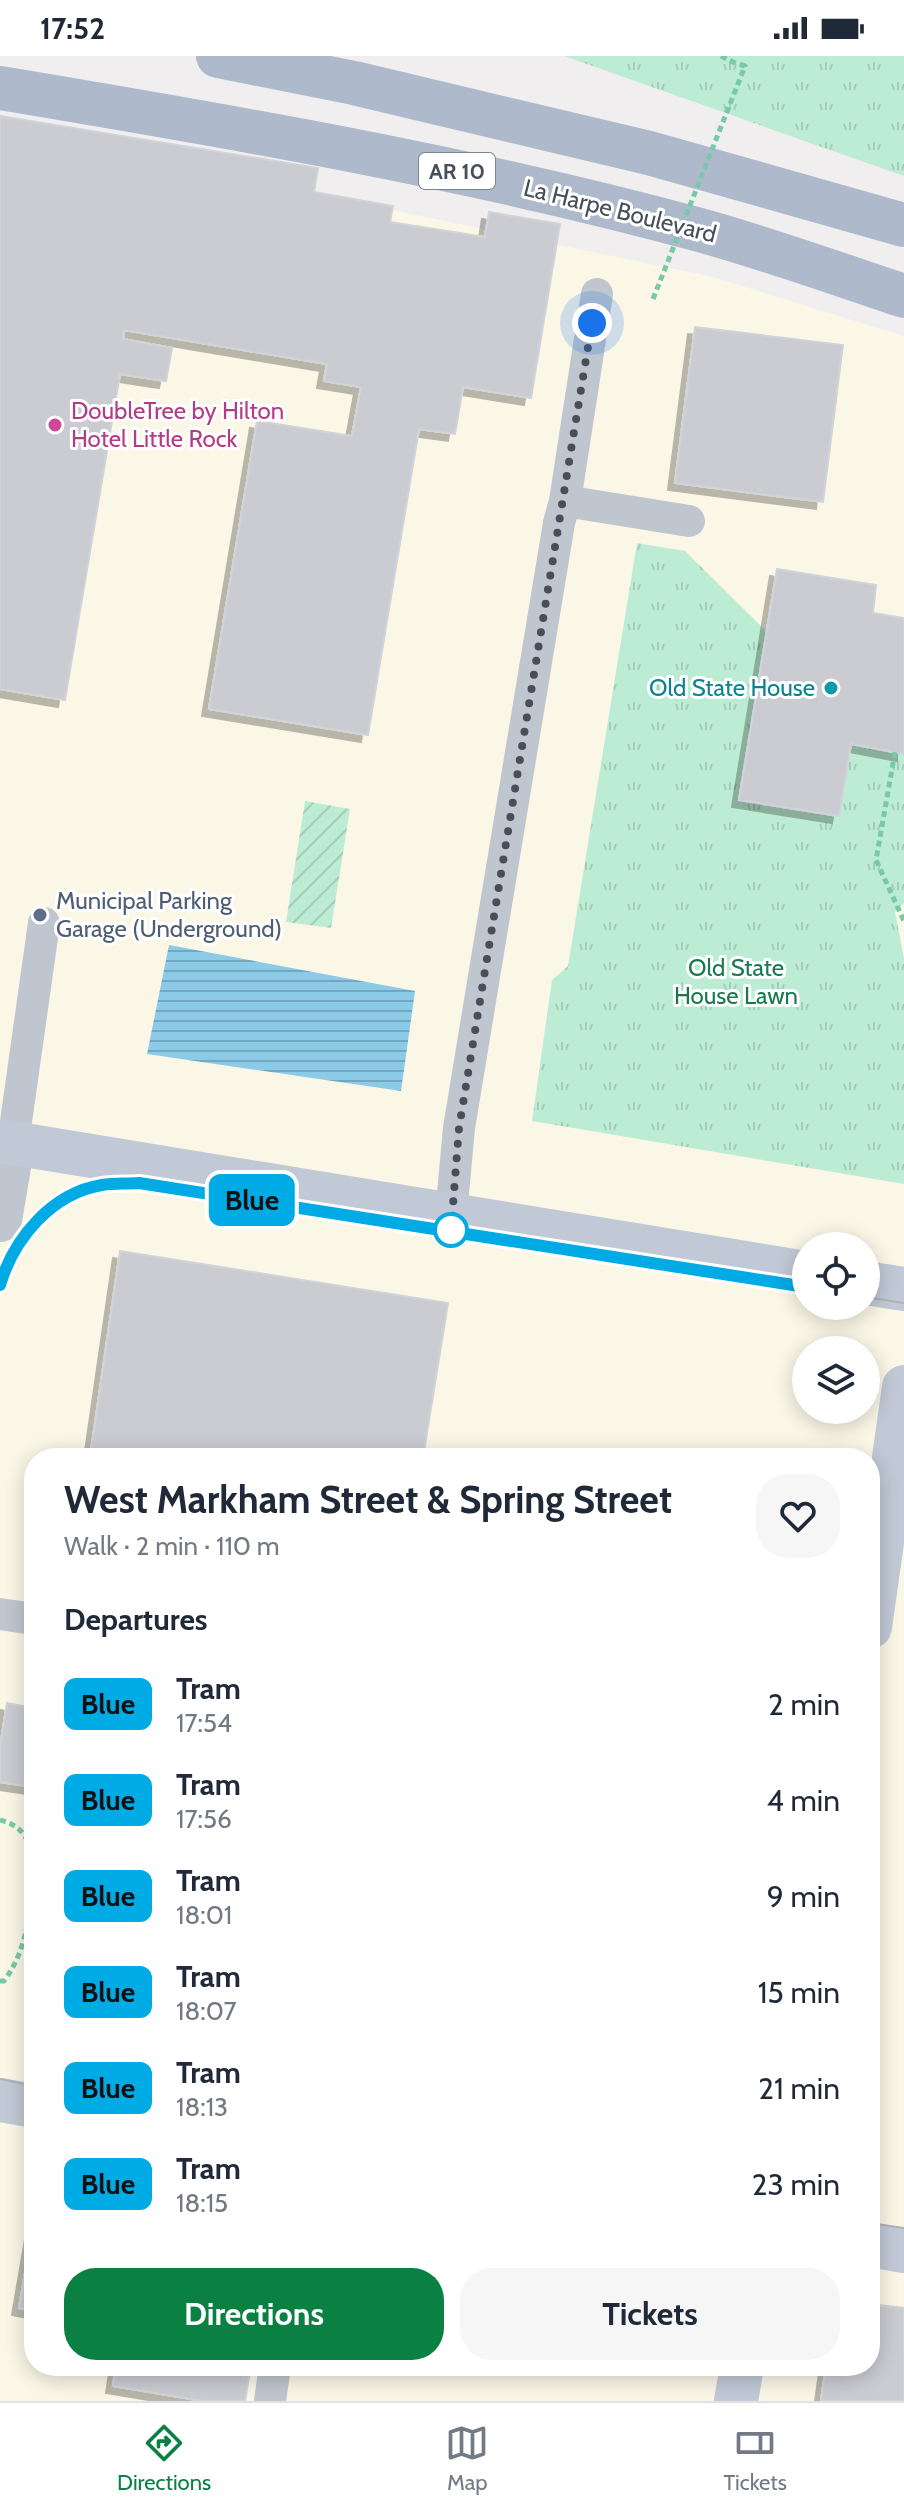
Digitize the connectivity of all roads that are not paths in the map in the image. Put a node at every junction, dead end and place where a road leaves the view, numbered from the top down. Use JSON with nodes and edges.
{"nodes":[{"id":1,"x":218,"y":56,"type":"edge"},
{"id":2,"x":0,"y":88,"type":"edge"},
{"id":3,"x":904,"y":225,"type":"edge"},
{"id":4,"x":597,"y":294,"type":"dead end"},
{"id":5,"x":904,"y":296,"type":"edge"},
{"id":6,"x":565,"y":501,"type":"junction"},
{"id":7,"x":689,"y":521,"type":"dead end"},
{"id":8,"x":44,"y":923,"type":"dead end"},
{"id":9,"x":6,"y":1142,"type":"edge"},
{"id":10,"x":451,"y":1215,"type":"junction"},
{"id":11,"x":0,"y":1220,"type":"edge"},
{"id":12,"x":792,"y":1271,"type":"edge"},
{"id":13,"x":880,"y":1285,"type":"edge"},
{"id":14,"x":904,"y":1289,"type":"edge"},
{"id":15,"x":904,"y":1387,"type":"edge"},
{"id":16,"x":880,"y":1556,"type":"edge"},
{"id":17,"x":0,"y":1614,"type":"edge"},
{"id":18,"x":24,"y":1618,"type":"edge"},
{"id":19,"x":0,"y":2100,"type":"edge"},
{"id":20,"x":24,"y":2104,"type":"edge"},
{"id":21,"x":880,"y":2247,"type":"edge"},
{"id":22,"x":904,"y":2251,"type":"edge"},
{"id":23,"x":274,"y":2376,"type":"edge"},
{"id":24,"x":740,"y":2376,"type":"edge"},
{"id":25,"x":270,"y":2401,"type":"edge"},
{"id":26,"x":736,"y":2401,"type":"edge"}],
"edges":[{"from":1,"to":3,"type":"main road","number":"AR 10"},
{"from":2,"to":5,"type":"main road","name":"La Harpe Boulevard","number":"AR 10"},
{"from":4,"to":6,"type":"lane"},
{"from":6,"to":7,"type":"lane"},
{"from":6,"to":10,"type":"lane"},
{"from":8,"to":9,"type":"lane"},
{"from":9,"to":10,"type":"street"},
{"from":9,"to":11,"type":"street"},
{"from":10,"to":12,"type":"street"},
{"from":13,"to":14,"type":"street"},
{"from":15,"to":16,"type":"street"},
{"from":17,"to":18,"type":"lane"},
{"from":19,"to":20,"type":"street"},
{"from":21,"to":22,"type":"street"},
{"from":23,"to":25,"type":"lane"},
{"from":24,"to":26,"type":"street"}]}
